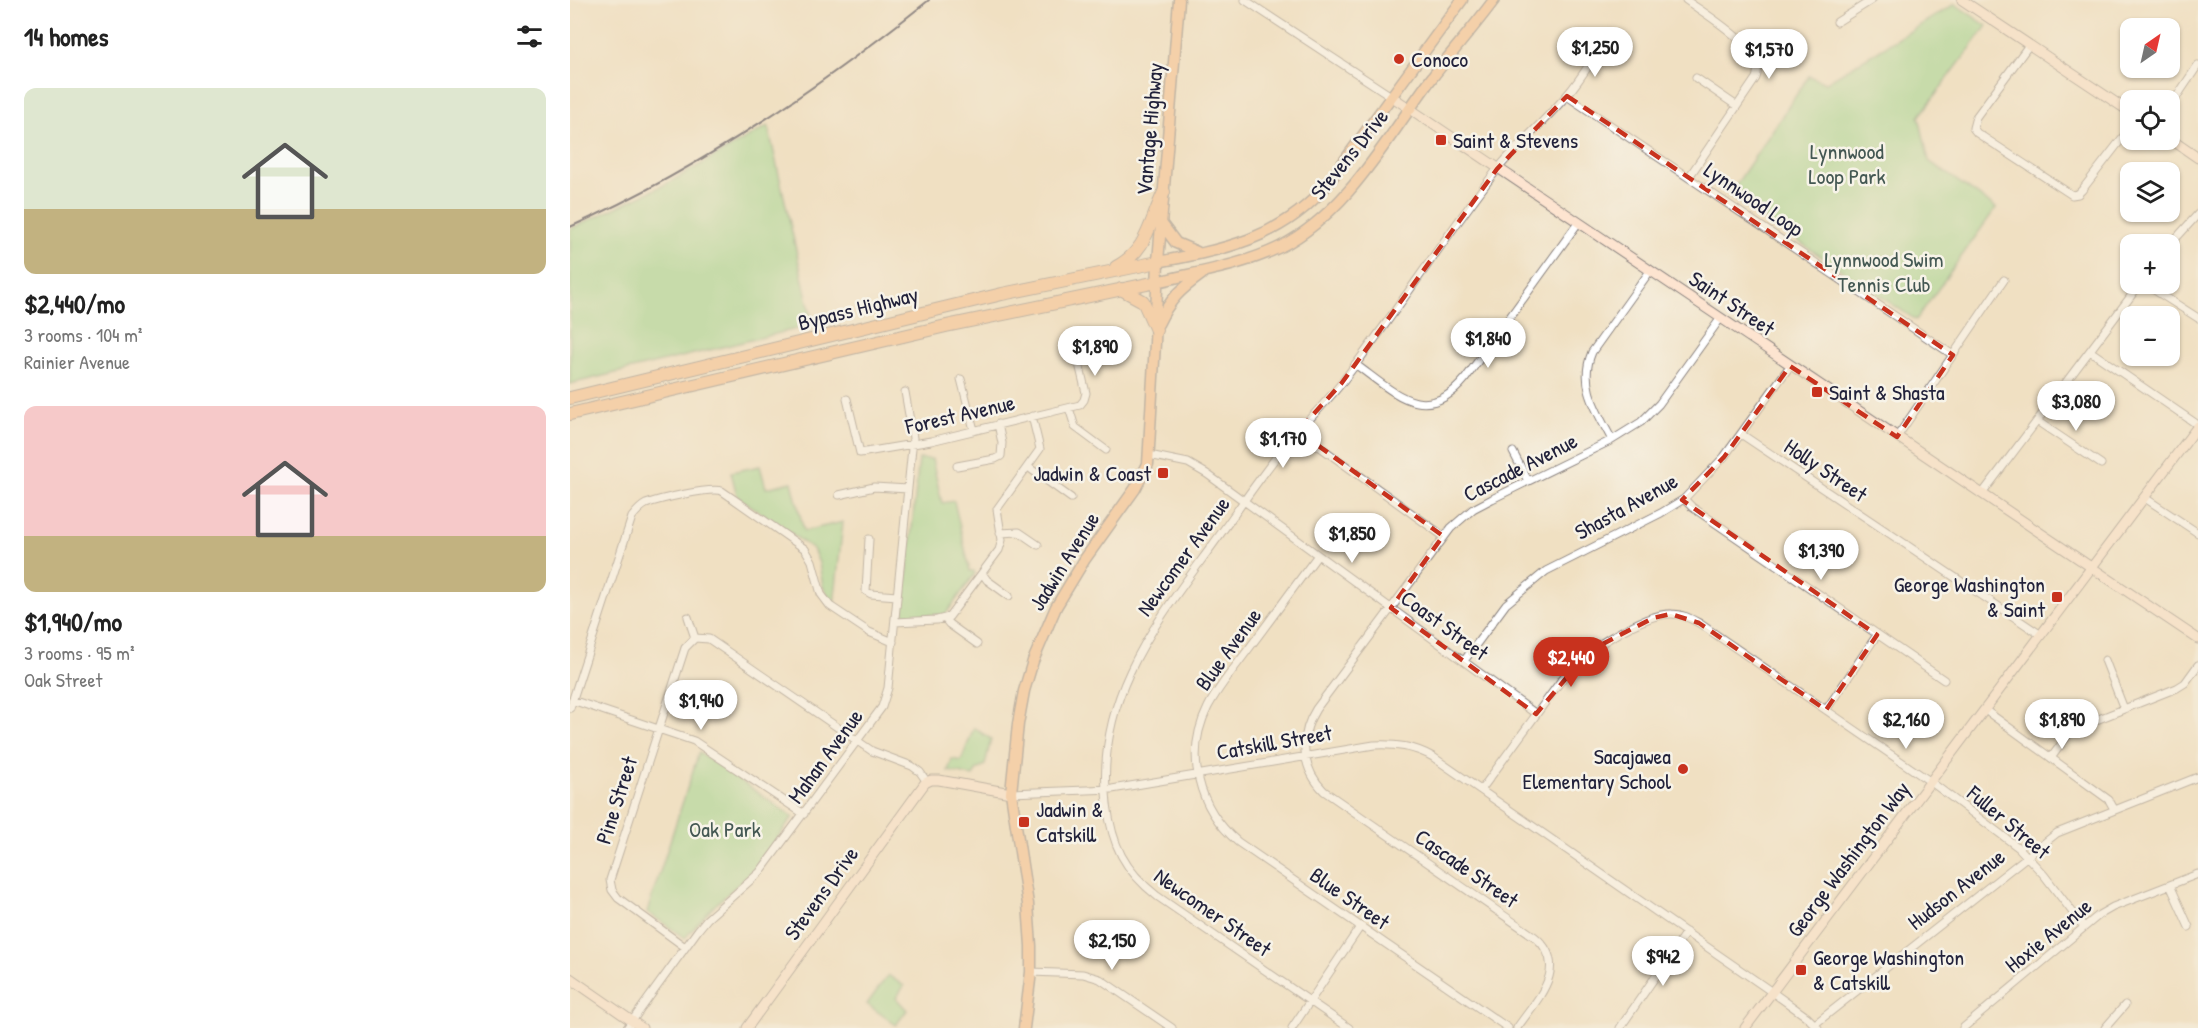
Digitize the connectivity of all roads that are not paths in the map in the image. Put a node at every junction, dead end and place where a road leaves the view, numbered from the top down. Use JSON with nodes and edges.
{"nodes":[{"id":1,"x":1179,"y":0,"type":"edge"},
{"id":2,"x":1245,"y":0,"type":"edge"},
{"id":3,"x":1462,"y":0,"type":"edge"},
{"id":4,"x":1494,"y":0,"type":"edge"},
{"id":5,"x":1686,"y":0,"type":"edge"},
{"id":6,"x":1872,"y":0,"type":"edge"},
{"id":7,"x":1962,"y":0,"type":"edge"},
{"id":8,"x":1838,"y":22,"type":"dead end"},
{"id":9,"x":1603,"y":44,"type":"dead end"},
{"id":10,"x":2029,"y":45,"type":"junction"},
{"id":11,"x":2198,"y":65,"type":"edge"},
{"id":12,"x":1696,"y":78,"type":"dead end"},
{"id":13,"x":2180,"y":92,"type":"edge"},
{"id":14,"x":1391,"y":96,"type":"junction"},
{"id":15,"x":1567,"y":96,"type":"junction"},
{"id":16,"x":2120,"y":105,"type":"edge"},
{"id":17,"x":1737,"y":106,"type":"junction"},
{"id":18,"x":1409,"y":109,"type":"junction"},
{"id":19,"x":2120,"y":141,"type":"edge"},
{"id":20,"x":2180,"y":146,"type":"edge"},
{"id":21,"x":2198,"y":158,"type":"edge"},
{"id":22,"x":1497,"y":169,"type":"junction"},
{"id":23,"x":1689,"y":177,"type":"junction"},
{"id":24,"x":1164,"y":192,"type":"junction"},
{"id":25,"x":2198,"y":214,"type":"edge"},
{"id":26,"x":1161,"y":223,"type":"junction"},
{"id":27,"x":1578,"y":223,"type":"junction"},
{"id":28,"x":2180,"y":234,"type":"edge"},
{"id":29,"x":1200,"y":253,"type":"junction"},
{"id":30,"x":1158,"y":262,"type":"junction"},
{"id":31,"x":1207,"y":270,"type":"junction"},
{"id":32,"x":1650,"y":271,"type":"junction"},
{"id":33,"x":1107,"y":273,"type":"junction"},
{"id":34,"x":2004,"y":280,"type":"dead end"},
{"id":35,"x":1157,"y":282,"type":"junction"},
{"id":36,"x":1120,"y":289,"type":"junction"},
{"id":37,"x":2133,"y":294,"type":"edge"},
{"id":38,"x":2161,"y":294,"type":"edge"},
{"id":39,"x":2198,"y":318,"type":"edge"},
{"id":40,"x":1720,"y":319,"type":"junction"},
{"id":41,"x":1156,"y":330,"type":"junction"},
{"id":42,"x":1076,"y":351,"type":"dead end"},
{"id":43,"x":2090,"y":351,"type":"junction"},
{"id":44,"x":1953,"y":355,"type":"junction"},
{"id":45,"x":1355,"y":364,"type":"junction"},
{"id":46,"x":1790,"y":366,"type":"junction"},
{"id":47,"x":962,"y":379,"type":"dead end"},
{"id":48,"x":905,"y":392,"type":"dead end"},
{"id":49,"x":570,"y":398,"type":"edge"},
{"id":50,"x":848,"y":399,"type":"dead end"},
{"id":51,"x":1069,"y":408,"type":"junction"},
{"id":52,"x":570,"y":414,"type":"edge"},
{"id":53,"x":1032,"y":416,"type":"junction"},
{"id":54,"x":2037,"y":421,"type":"junction"},
{"id":55,"x":998,"y":424,"type":"junction"},
{"id":56,"x":2198,"y":425,"type":"edge"},
{"id":57,"x":974,"y":430,"type":"junction"},
{"id":58,"x":1298,"y":431,"type":"junction"},
{"id":59,"x":1741,"y":434,"type":"junction"},
{"id":60,"x":1897,"y":437,"type":"junction"},
{"id":61,"x":1612,"y":440,"type":"junction"},
{"id":62,"x":912,"y":444,"type":"junction"},
{"id":63,"x":1106,"y":450,"type":"dead end"},
{"id":64,"x":1513,"y":452,"type":"dead end"},
{"id":65,"x":1149,"y":455,"type":"junction"},
{"id":66,"x":2101,"y":464,"type":"dead end"},
{"id":67,"x":957,"y":466,"type":"dead end"},
{"id":68,"x":1028,"y":467,"type":"junction"},
{"id":69,"x":1528,"y":481,"type":"junction"},
{"id":70,"x":908,"y":489,"type":"junction"},
{"id":71,"x":1982,"y":494,"type":"junction"},
{"id":72,"x":839,"y":495,"type":"dead end"},
{"id":73,"x":1071,"y":498,"type":"dead end"},
{"id":74,"x":2145,"y":498,"type":"junction"},
{"id":75,"x":1684,"y":499,"type":"junction"},
{"id":76,"x":1244,"y":501,"type":"junction"},
{"id":77,"x":1000,"y":533,"type":"junction"},
{"id":78,"x":2198,"y":533,"type":"edge"},
{"id":79,"x":1443,"y":536,"type":"junction"},
{"id":80,"x":869,"y":539,"type":"dead end"},
{"id":81,"x":1038,"y":545,"type":"dead end"},
{"id":82,"x":1318,"y":555,"type":"junction"},
{"id":83,"x":2092,"y":568,"type":"junction"},
{"id":84,"x":982,"y":573,"type":"junction"},
{"id":85,"x":897,"y":596,"type":"junction"},
{"id":86,"x":1010,"y":596,"type":"dead end"},
{"id":87,"x":1391,"y":608,"type":"junction"},
{"id":88,"x":688,"y":617,"type":"dead end"},
{"id":89,"x":945,"y":619,"type":"junction"},
{"id":90,"x":895,"y":622,"type":"junction"},
{"id":91,"x":2041,"y":634,"type":"junction"},
{"id":92,"x":1877,"y":635,"type":"junction"},
{"id":93,"x":695,"y":638,"type":"junction"},
{"id":94,"x":2198,"y":639,"type":"edge"},
{"id":95,"x":893,"y":642,"type":"junction"},
{"id":96,"x":977,"y":644,"type":"dead end"},
{"id":97,"x":2105,"y":660,"type":"dead end"},
{"id":98,"x":1464,"y":661,"type":"junction"},
{"id":99,"x":2198,"y":665,"type":"edge"},
{"id":100,"x":1944,"y":680,"type":"dead end"},
{"id":101,"x":571,"y":704,"type":"edge"},
{"id":102,"x":2124,"y":709,"type":"junction"},
{"id":103,"x":1827,"y":710,"type":"junction"},
{"id":104,"x":1985,"y":710,"type":"junction"},
{"id":105,"x":1536,"y":714,"type":"junction"},
{"id":106,"x":658,"y":729,"type":"junction"},
{"id":107,"x":858,"y":741,"type":"junction"},
{"id":108,"x":1305,"y":757,"type":"junction"},
{"id":109,"x":2051,"y":758,"type":"junction"},
{"id":110,"x":1197,"y":775,"type":"junction"},
{"id":111,"x":2198,"y":777,"type":"edge"},
{"id":112,"x":927,"y":782,"type":"junction"},
{"id":113,"x":1931,"y":782,"type":"junction"},
{"id":114,"x":1106,"y":790,"type":"junction"},
{"id":115,"x":1481,"y":790,"type":"junction"},
{"id":116,"x":1011,"y":793,"type":"junction"},
{"id":117,"x":2114,"y":809,"type":"junction"},
{"id":118,"x":804,"y":814,"type":"junction"},
{"id":119,"x":2027,"y":856,"type":"junction"},
{"id":120,"x":2198,"y":874,"type":"edge"},
{"id":121,"x":2170,"y":885,"type":"junction"},
{"id":122,"x":1360,"y":927,"type":"junction"},
{"id":123,"x":2084,"y":927,"type":"junction"},
{"id":124,"x":2189,"y":927,"type":"dead end"},
{"id":125,"x":1686,"y":932,"type":"junction"},
{"id":126,"x":686,"y":946,"type":"junction"},
{"id":127,"x":1031,"y":972,"type":"junction"},
{"id":128,"x":570,"y":978,"type":"edge"},
{"id":129,"x":1772,"y":992,"type":"junction"},
{"id":130,"x":1309,"y":1000,"type":"junction"},
{"id":131,"x":2125,"y":1005,"type":"dead end"},
{"id":132,"x":630,"y":1024,"type":"edge"},
{"id":133,"x":1816,"y":1026,"type":"edge"},
{"id":134,"x":642,"y":1028,"type":"edge"},
{"id":135,"x":747,"y":1028,"type":"edge"},
{"id":136,"x":1024,"y":1028,"type":"edge"},
{"id":137,"x":1172,"y":1028,"type":"edge"},
{"id":138,"x":1292,"y":1028,"type":"edge"},
{"id":139,"x":1349,"y":1028,"type":"edge"},
{"id":140,"x":1508,"y":1028,"type":"edge"},
{"id":141,"x":1517,"y":1028,"type":"edge"},
{"id":142,"x":1620,"y":1028,"type":"edge"},
{"id":143,"x":1745,"y":1028,"type":"edge"},
{"id":144,"x":1963,"y":1028,"type":"edge"},
{"id":145,"x":2105,"y":1028,"type":"edge"}],
"edges":[{"from":1,"to":24,"type":"main road","name":"Vantage Highway"},
{"from":2,"to":14,"type":"street","name":"Saint Street"},
{"from":3,"to":14,"type":"main road","name":"Stevens Drive"},
{"from":4,"to":18,"type":"main road","name":"Stevens Drive"},
{"from":5,"to":17,"type":"street"},
{"from":6,"to":8,"type":"street"},
{"from":7,"to":10,"type":"street"},
{"from":9,"to":15,"type":"street"},
{"from":10,"to":16,"type":"street"},
{"from":10,"to":19,"type":"street"},
{"from":11,"to":13,"type":"street"},
{"from":12,"to":17,"type":"street"},
{"from":14,"to":18,"type":"street","name":"Saint Street"},
{"from":14,"to":29,"type":"main road","name":"Stevens Drive"},
{"from":15,"to":22,"type":"street"},
{"from":15,"to":23,"type":"street","name":"Lynnwood Loop"},
{"from":17,"to":23,"type":"street"},
{"from":18,"to":22,"type":"street","name":"Saint Street"},
{"from":18,"to":31,"type":"main road","name":"Stevens Drive"},
{"from":20,"to":21,"type":"street"},
{"from":22,"to":27,"type":"street","name":"Saint Street"},
{"from":22,"to":45,"type":"street","name":"Newcomer Avenue"},
{"from":23,"to":44,"type":"street","name":"Lynnwood Loop"},
{"from":24,"to":26,"type":"main road","name":"Vantage Highway"},
{"from":24,"to":33,"type":"highway"},
{"from":25,"to":28,"type":"street"},
{"from":26,"to":29,"type":"main road"},
{"from":26,"to":30,"type":"main road","name":"Vantage Highway"},
{"from":27,"to":32,"type":"street","name":"Saint Street"},
{"from":27,"to":45,"type":"street"},
{"from":29,"to":30,"type":"main road","name":"Stevens Drive"},
{"from":30,"to":33,"type":"highway","name":"Bypass Highway"},
{"from":30,"to":35,"type":"main road","name":"Jadwin Avenue"},
{"from":31,"to":35,"type":"main road","name":"Stevens Drive"},
{"from":31,"to":41,"type":"main road"},
{"from":32,"to":40,"type":"street","name":"Saint Street"},
{"from":32,"to":61,"type":"street"},
{"from":33,"to":49,"type":"highway","name":"Bypass Highway"},
{"from":34,"to":44,"type":"street"},
{"from":35,"to":36,"type":"highway","name":"Bypass Highway"},
{"from":35,"to":41,"type":"main road","name":"Jadwin Avenue"},
{"from":36,"to":41,"type":"highway"},
{"from":36,"to":52,"type":"highway","name":"Bypass Highway"},
{"from":37,"to":43,"type":"street"},
{"from":38,"to":39,"type":"street"},
{"from":40,"to":46,"type":"street","name":"Saint Street"},
{"from":40,"to":61,"type":"street","name":"Cascade Avenue"},
{"from":41,"to":65,"type":"main road","name":"Jadwin Avenue"},
{"from":42,"to":51,"type":"street"},
{"from":43,"to":54,"type":"street"},
{"from":43,"to":56,"type":"street"},
{"from":44,"to":60,"type":"street"},
{"from":45,"to":58,"type":"street","name":"Newcomer Avenue"},
{"from":46,"to":59,"type":"street","name":"Shasta Avenue"},
{"from":46,"to":60,"type":"street","name":"Saint Street"},
{"from":47,"to":57,"type":"street"},
{"from":48,"to":62,"type":"street","name":"Mahan Avenue"},
{"from":50,"to":62,"type":"street","name":"Forest Avenue"},
{"from":51,"to":53,"type":"street","name":"Forest Avenue"},
{"from":51,"to":63,"type":"street"},
{"from":53,"to":55,"type":"street","name":"Forest Avenue"},
{"from":53,"to":68,"type":"street"},
{"from":54,"to":66,"type":"street"},
{"from":54,"to":71,"type":"street"},
{"from":55,"to":57,"type":"street","name":"Forest Avenue"},
{"from":55,"to":67,"type":"street"},
{"from":56,"to":74,"type":"street","name":"George Washington Way"},
{"from":57,"to":62,"type":"street","name":"Forest Avenue"},
{"from":58,"to":76,"type":"street","name":"Newcomer Avenue"},
{"from":58,"to":79,"type":"street"},
{"from":59,"to":75,"type":"street","name":"Shasta Avenue"},
{"from":59,"to":91,"type":"street","name":"Holly Street"},
{"from":60,"to":71,"type":"street","name":"Saint Street"},
{"from":61,"to":69,"type":"street","name":"Cascade Avenue"},
{"from":62,"to":70,"type":"street","name":"Mahan Avenue"},
{"from":64,"to":69,"type":"street"},
{"from":65,"to":76,"type":"street","name":"Coast Street"},
{"from":65,"to":116,"type":"main road","name":"Jadwin Avenue"},
{"from":68,"to":73,"type":"street"},
{"from":68,"to":77,"type":"street"},
{"from":69,"to":79,"type":"street","name":"Cascade Avenue"},
{"from":70,"to":72,"type":"street"},
{"from":70,"to":85,"type":"street","name":"Mahan Avenue"},
{"from":71,"to":83,"type":"street","name":"Saint Street"},
{"from":74,"to":78,"type":"street"},
{"from":74,"to":83,"type":"street","name":"George Washington Way"},
{"from":75,"to":92,"type":"street"},
{"from":75,"to":98,"type":"street","name":"Shasta Avenue"},
{"from":76,"to":82,"type":"street","name":"Coast Street"},
{"from":76,"to":114,"type":"street","name":"Newcomer Avenue"},
{"from":77,"to":81,"type":"street"},
{"from":77,"to":84,"type":"street"},
{"from":79,"to":87,"type":"street","name":"Cascade Avenue"},
{"from":80,"to":85,"type":"street"},
{"from":82,"to":87,"type":"street","name":"Coast Street"},
{"from":82,"to":110,"type":"street","name":"Blue Avenue"},
{"from":83,"to":91,"type":"street","name":"George Washington Way"},
{"from":83,"to":94,"type":"street","name":"Saint Street"},
{"from":84,"to":86,"type":"street"},
{"from":84,"to":89,"type":"street"},
{"from":85,"to":90,"type":"street","name":"Mahan Avenue"},
{"from":87,"to":98,"type":"street","name":"Coast Street"},
{"from":87,"to":108,"type":"street","name":"Cascade Avenue"},
{"from":88,"to":93,"type":"street"},
{"from":89,"to":90,"type":"street"},
{"from":89,"to":96,"type":"street"},
{"from":90,"to":95,"type":"street","name":"Mahan Avenue"},
{"from":91,"to":104,"type":"street","name":"George Washington Way"},
{"from":92,"to":100,"type":"street"},
{"from":92,"to":103,"type":"street"},
{"from":93,"to":106,"type":"street","name":"Pine Street"},
{"from":93,"to":107,"type":"street"},
{"from":95,"to":101,"type":"street"},
{"from":95,"to":107,"type":"street","name":"Mahan Avenue"},
{"from":97,"to":102,"type":"street"},
{"from":98,"to":105,"type":"street","name":"Coast Street"},
{"from":99,"to":102,"type":"street"},
{"from":101,"to":106,"type":"street"},
{"from":102,"to":109,"type":"street"},
{"from":103,"to":105,"type":"street","name":"Fuller Street"},
{"from":103,"to":113,"type":"street","name":"Fuller Street"},
{"from":104,"to":109,"type":"street"},
{"from":104,"to":113,"type":"street","name":"George Washington Way"},
{"from":105,"to":115,"type":"street"},
{"from":106,"to":118,"type":"street"},
{"from":106,"to":126,"type":"street","name":"Pine Street"},
{"from":107,"to":112,"type":"street"},
{"from":107,"to":118,"type":"street","name":"Mahan Avenue"},
{"from":108,"to":110,"type":"street","name":"Catskill Street"},
{"from":108,"to":115,"type":"street","name":"Catskill Street"},
{"from":108,"to":141,"type":"street","name":"Cascade Street"},
{"from":109,"to":117,"type":"street"},
{"from":110,"to":114,"type":"street","name":"Catskill Street"},
{"from":110,"to":122,"type":"street","name":"Blue Street"},
{"from":111,"to":117,"type":"street","name":"Hudson Avenue"},
{"from":112,"to":116,"type":"street","name":"Catskill Street"},
{"from":112,"to":135,"type":"street","name":"Stevens Drive"},
{"from":113,"to":119,"type":"street","name":"Fuller Street"},
{"from":113,"to":129,"type":"street","name":"George Washington Way"},
{"from":114,"to":116,"type":"street","name":"Catskill Street"},
{"from":114,"to":130,"type":"street","name":"Newcomer Street"},
{"from":115,"to":125,"type":"street","name":"Catskill Street"},
{"from":116,"to":127,"type":"main road","name":"Jadwin Avenue"},
{"from":117,"to":119,"type":"street","name":"Hudson Avenue"},
{"from":118,"to":126,"type":"street","name":"Mahan Avenue"},
{"from":119,"to":123,"type":"street","name":"Fuller Street"},
{"from":119,"to":133,"type":"street","name":"Hudson Avenue"},
{"from":120,"to":121,"type":"street","name":"Hoxie Avenue"},
{"from":121,"to":123,"type":"street","name":"Hoxie Avenue"},
{"from":121,"to":124,"type":"street"},
{"from":122,"to":130,"type":"street"},
{"from":122,"to":140,"type":"street","name":"Blue Street"},
{"from":123,"to":144,"type":"street","name":"Hoxie Avenue"},
{"from":125,"to":129,"type":"street","name":"Catskill Street"},
{"from":125,"to":142,"type":"street"},
{"from":126,"to":132,"type":"street","name":"Mahan Avenue"},
{"from":127,"to":136,"type":"main road","name":"Jadwin Avenue"},
{"from":127,"to":137,"type":"street"},
{"from":128,"to":132,"type":"street"},
{"from":129,"to":133,"type":"street","name":"Catskill Street"},
{"from":129,"to":143,"type":"street","name":"George Washington Way"},
{"from":130,"to":138,"type":"street"},
{"from":130,"to":139,"type":"street","name":"Newcomer Street"},
{"from":131,"to":145,"type":"street"},
{"from":132,"to":134,"type":"street"}]}
